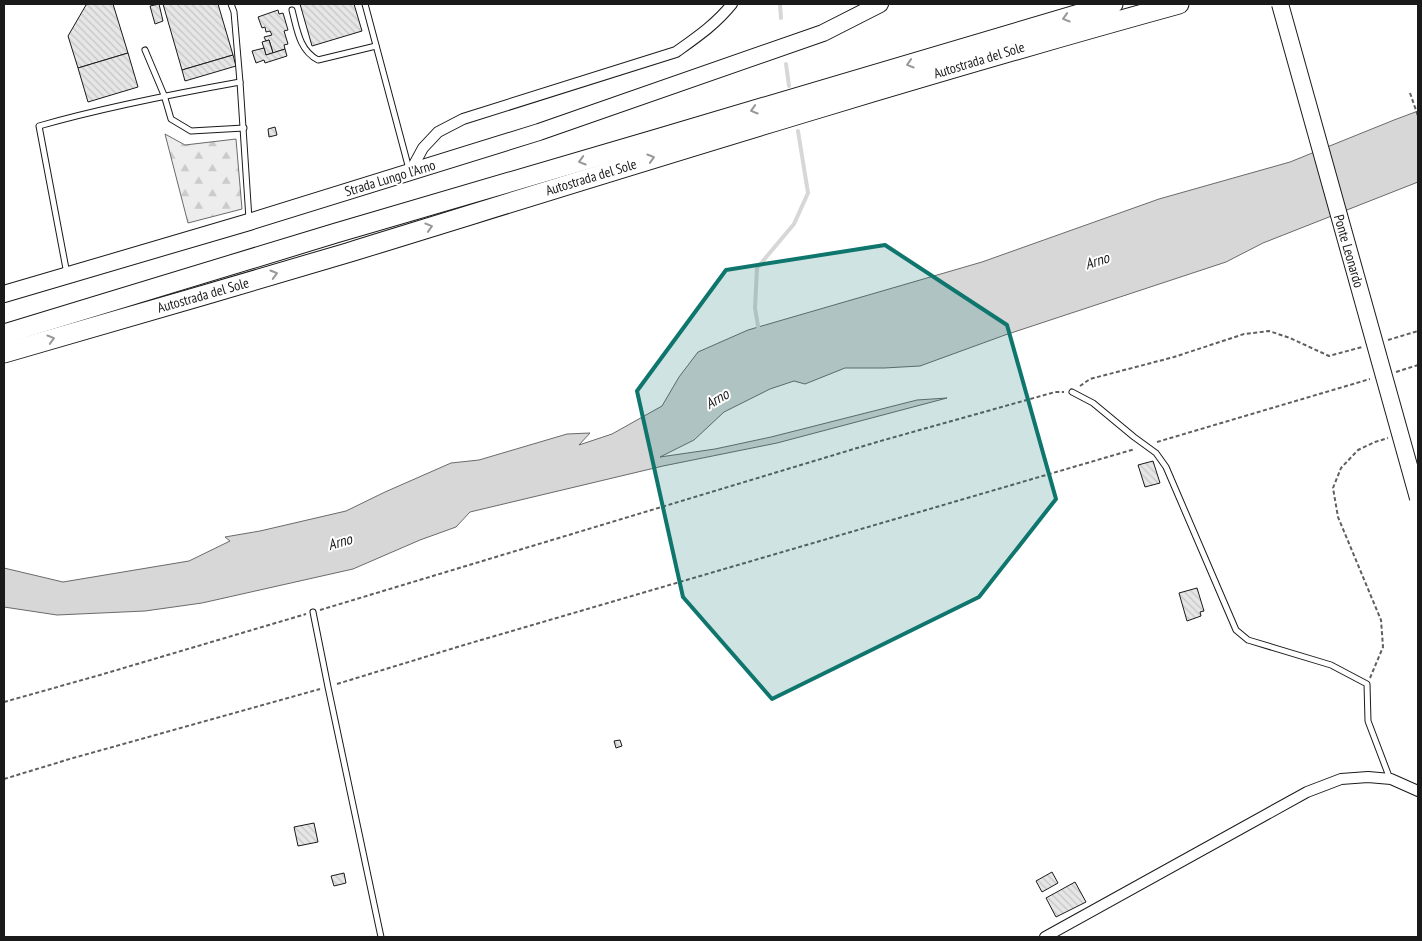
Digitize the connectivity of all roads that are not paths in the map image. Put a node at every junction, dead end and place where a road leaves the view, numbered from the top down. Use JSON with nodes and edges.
{"nodes":[{"id":1,"x":232,"y":4,"type":"edge"},
{"id":2,"x":365,"y":4,"type":"edge"},
{"id":3,"x":732,"y":4,"type":"edge"},
{"id":4,"x":880,"y":4,"type":"edge"},
{"id":5,"x":1113,"y":4,"type":"edge"},
{"id":6,"x":1178,"y":4,"type":"edge"},
{"id":7,"x":1280,"y":4,"type":"edge"},
{"id":8,"x":292,"y":10,"type":"dead end"},
{"id":9,"x":376,"y":46,"type":"junction"},
{"id":10,"x":145,"y":50,"type":"dead end"},
{"id":11,"x":240,"y":82,"type":"junction"},
{"id":12,"x":164,"y":95,"type":"junction"},
{"id":13,"x":244,"y":128,"type":"junction"},
{"id":14,"x":410,"y":172,"type":"junction"},
{"id":15,"x":249,"y":222,"type":"junction"},
{"id":16,"x":67,"y":276,"type":"junction"},
{"id":17,"x":4,"y":294,"type":"edge"},
{"id":18,"x":4,"y":334,"type":"edge"},
{"id":19,"x":4,"y":353,"type":"edge"},
{"id":20,"x":1072,"y":392,"type":"road end"},
{"id":21,"x":1418,"y":498,"type":"edge"},
{"id":22,"x":313,"y":612,"type":"road end"},
{"id":23,"x":1390,"y":779,"type":"junction"},
{"id":24,"x":1418,"y":790,"type":"edge"},
{"id":25,"x":381,"y":937,"type":"edge"},
{"id":26,"x":1045,"y":937,"type":"edge"}],
"edges":[{"from":1,"to":11,"type":"lane"},
{"from":2,"to":9,"type":"lane"},
{"from":3,"to":14,"type":"street"},
{"from":4,"to":14,"type":"main road","name":"Strada Lungo l'Arno"},
{"from":5,"to":18,"type":"highway","name":"Autostrada del Sole","one_way":true},
{"from":19,"to":6,"type":"highway","name":"Autostrada del Sole","one_way":true},
{"from":7,"to":21,"type":"main road","name":"Ponte Leonardo","bridge":true},
{"from":8,"to":9,"type":"lane"},
{"from":9,"to":14,"type":"lane"},
{"from":10,"to":12,"type":"lane"},
{"from":11,"to":12,"type":"lane"},
{"from":11,"to":13,"type":"lane"},
{"from":12,"to":13,"type":"lane"},
{"from":12,"to":16,"type":"lane"},
{"from":13,"to":15,"type":"lane"},
{"from":14,"to":15,"type":"main road","name":"Strada Lungo l'Arno"},
{"from":15,"to":16,"type":"main road","name":"Strada Lungo l'Arno"},
{"from":16,"to":17,"type":"main road","name":"Strada Lungo l'Arno"},
{"from":20,"to":23,"type":"lane"},
{"from":22,"to":25,"type":"lane"},
{"from":23,"to":24,"type":"street"},
{"from":23,"to":26,"type":"street"}]}
